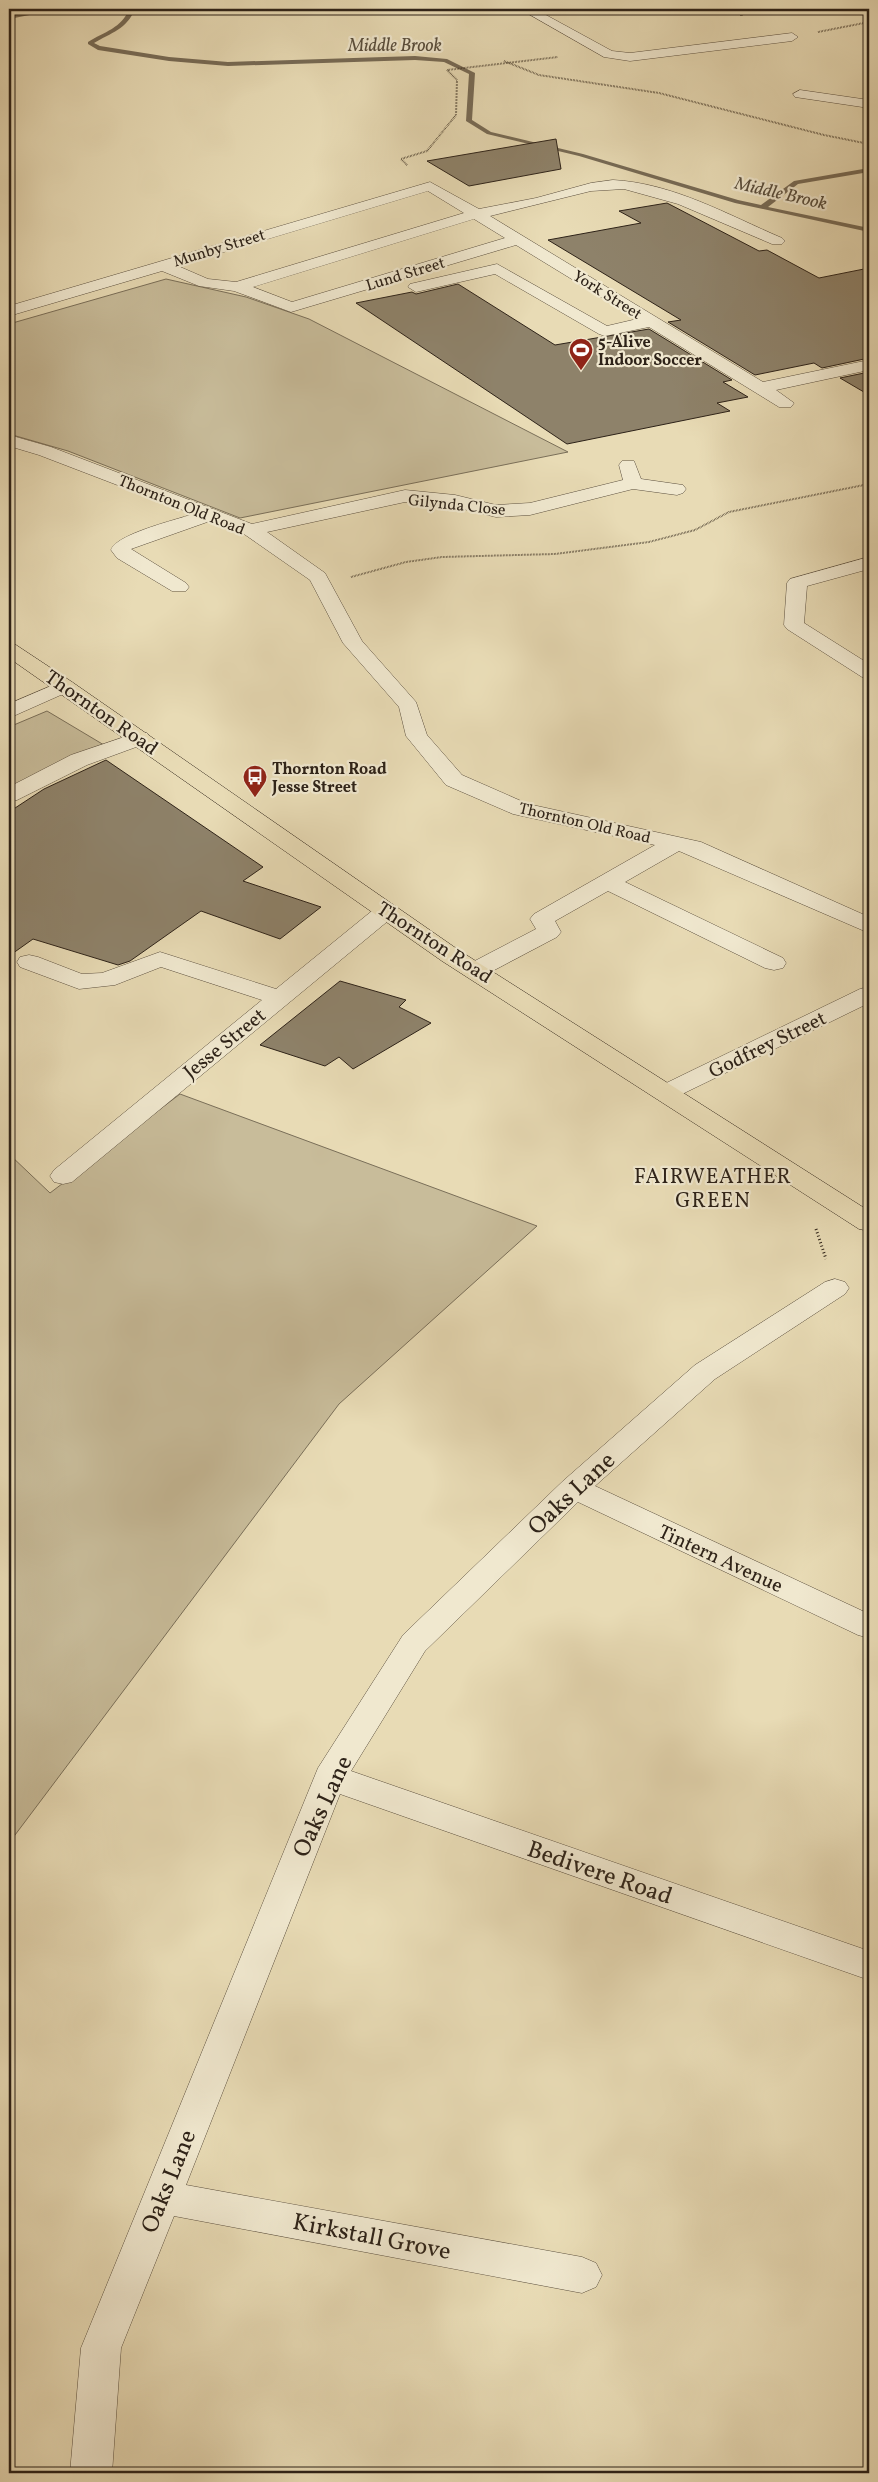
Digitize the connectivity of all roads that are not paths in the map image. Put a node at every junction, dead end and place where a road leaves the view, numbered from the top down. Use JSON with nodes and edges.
{"nodes":[{"id":1,"x":15,"y":9,"type":"edge"},
{"id":2,"x":526,"y":9,"type":"edge"},
{"id":3,"x":9,"y":10,"type":"edge"},
{"id":4,"x":792,"y":37,"type":"road end"},
{"id":5,"x":800,"y":94,"type":"dead end"},
{"id":6,"x":869,"y":104,"type":"edge"},
{"id":7,"x":430,"y":186,"type":"joint"},
{"id":8,"x":478,"y":214,"type":"junction"},
{"id":9,"x":519,"y":239,"type":"junction"},
{"id":10,"x":777,"y":241,"type":"dead end"},
{"id":11,"x":162,"y":264,"type":"junction"},
{"id":12,"x":237,"y":288,"type":"junction"},
{"id":13,"x":326,"y":297,"type":"junction"},
{"id":14,"x":9,"y":310,"type":"edge"},
{"id":15,"x":653,"y":321,"type":"junction"},
{"id":16,"x":869,"y":365,"type":"edge"},
{"id":17,"x":761,"y":388,"type":"junction"},
{"id":18,"x":785,"y":403,"type":"dead end"},
{"id":19,"x":9,"y":440,"type":"edge"},
{"id":20,"x":45,"y":450,"type":"junction"},
{"id":21,"x":18,"y":459,"type":"dead end"},
{"id":22,"x":676,"y":489,"type":"dead end"},
{"id":23,"x":213,"y":514,"type":"junction"},
{"id":24,"x":251,"y":530,"type":"junction"},
{"id":25,"x":869,"y":563,"type":"edge"},
{"id":26,"x":179,"y":587,"type":"dead end"},
{"id":27,"x":9,"y":649,"type":"edge"},
{"id":28,"x":869,"y":673,"type":"edge"},
{"id":29,"x":65,"y":686,"type":"junction"},
{"id":30,"x":9,"y":712,"type":"edge"},
{"id":31,"x":139,"y":738,"type":"junction"},
{"id":32,"x":9,"y":795,"type":"edge"},
{"id":33,"x":676,"y":843,"type":"junction"},
{"id":34,"x":607,"y":882,"type":"junction"},
{"id":35,"x":386,"y":911,"type":"junction"},
{"id":36,"x":869,"y":926,"type":"edge"},
{"id":37,"x":29,"y":962,"type":"dead end"},
{"id":38,"x":774,"y":963,"type":"dead end"},
{"id":39,"x":476,"y":970,"type":"junction"},
{"id":40,"x":869,"y":994,"type":"edge"},
{"id":41,"x":280,"y":998,"type":"junction"},
{"id":42,"x":665,"y":1094,"type":"junction"},
{"id":43,"x":63,"y":1176,"type":"dead end"},
{"id":44,"x":869,"y":1223,"type":"edge"},
{"id":45,"x":835,"y":1288,"type":"road end"},
{"id":46,"x":574,"y":1488,"type":"junction"},
{"id":47,"x":869,"y":1628,"type":"edge"},
{"id":48,"x":330,"y":1777,"type":"junction"},
{"id":49,"x":869,"y":1966,"type":"edge"},
{"id":50,"x":162,"y":2197,"type":"junction"},
{"id":51,"x":582,"y":2275,"type":"dead end"},
{"id":52,"x":91,"y":2473,"type":"edge"}],
"edges":[{"from":1,"to":3,"type":"street"},
{"from":2,"to":4,"type":"street"},
{"from":5,"to":6,"type":"street"},
{"from":7,"to":8,"type":"street","name":"York Street"},
{"from":7,"to":11,"type":"street","name":"Munby Street"},
{"from":8,"to":9,"type":"street","name":"York Street"},
{"from":8,"to":10,"type":"street"},
{"from":8,"to":12,"type":"street"},
{"from":9,"to":13,"type":"street","name":"Lund Street"},
{"from":9,"to":15,"type":"street","name":"York Street"},
{"from":11,"to":12,"type":"street"},
{"from":11,"to":14,"type":"street","name":"Munby Street"},
{"from":12,"to":13,"type":"street","name":"Lund Street"},
{"from":13,"to":15,"type":"street"},
{"from":15,"to":17,"type":"street","name":"York Street"},
{"from":16,"to":17,"type":"street"},
{"from":17,"to":18,"type":"street","name":"York Street"},
{"from":19,"to":20,"type":"street","name":"Thornton Old Road"},
{"from":20,"to":21,"type":"street"},
{"from":20,"to":23,"type":"street","name":"Thornton Old Road"},
{"from":22,"to":24,"type":"street","name":"Gilynda Close"},
{"from":23,"to":24,"type":"street","name":"Thornton Old Road"},
{"from":23,"to":26,"type":"street"},
{"from":24,"to":33,"type":"street","name":"Thornton Old Road"},
{"from":25,"to":28,"type":"street"},
{"from":27,"to":29,"type":"main road","name":"Thornton Road"},
{"from":29,"to":30,"type":"street"},
{"from":29,"to":31,"type":"main road","name":"Thornton Road"},
{"from":31,"to":32,"type":"street"},
{"from":31,"to":35,"type":"main road","name":"Thornton Road"},
{"from":33,"to":34,"type":"street"},
{"from":33,"to":36,"type":"street","name":"Thornton Old Road"},
{"from":34,"to":38,"type":"street"},
{"from":34,"to":39,"type":"street"},
{"from":35,"to":39,"type":"main road","name":"Thornton Road"},
{"from":35,"to":41,"type":"street","name":"Jesse Street"},
{"from":37,"to":41,"type":"street"},
{"from":39,"to":42,"type":"main road","name":"Thornton Road"},
{"from":40,"to":42,"type":"street","name":"Godfrey Street"},
{"from":41,"to":43,"type":"street","name":"Jesse Street"},
{"from":42,"to":44,"type":"main road","name":"Thornton Road"},
{"from":45,"to":46,"type":"street","name":"Oaks Lane"},
{"from":46,"to":47,"type":"street","name":"Tintern Avenue"},
{"from":46,"to":48,"type":"street","name":"Oaks Lane"},
{"from":48,"to":49,"type":"street","name":"Bedivere Road"},
{"from":48,"to":50,"type":"street","name":"Oaks Lane"},
{"from":50,"to":51,"type":"street","name":"Kirkstall Grove"},
{"from":50,"to":52,"type":"street","name":"Oaks Lane"}]}
